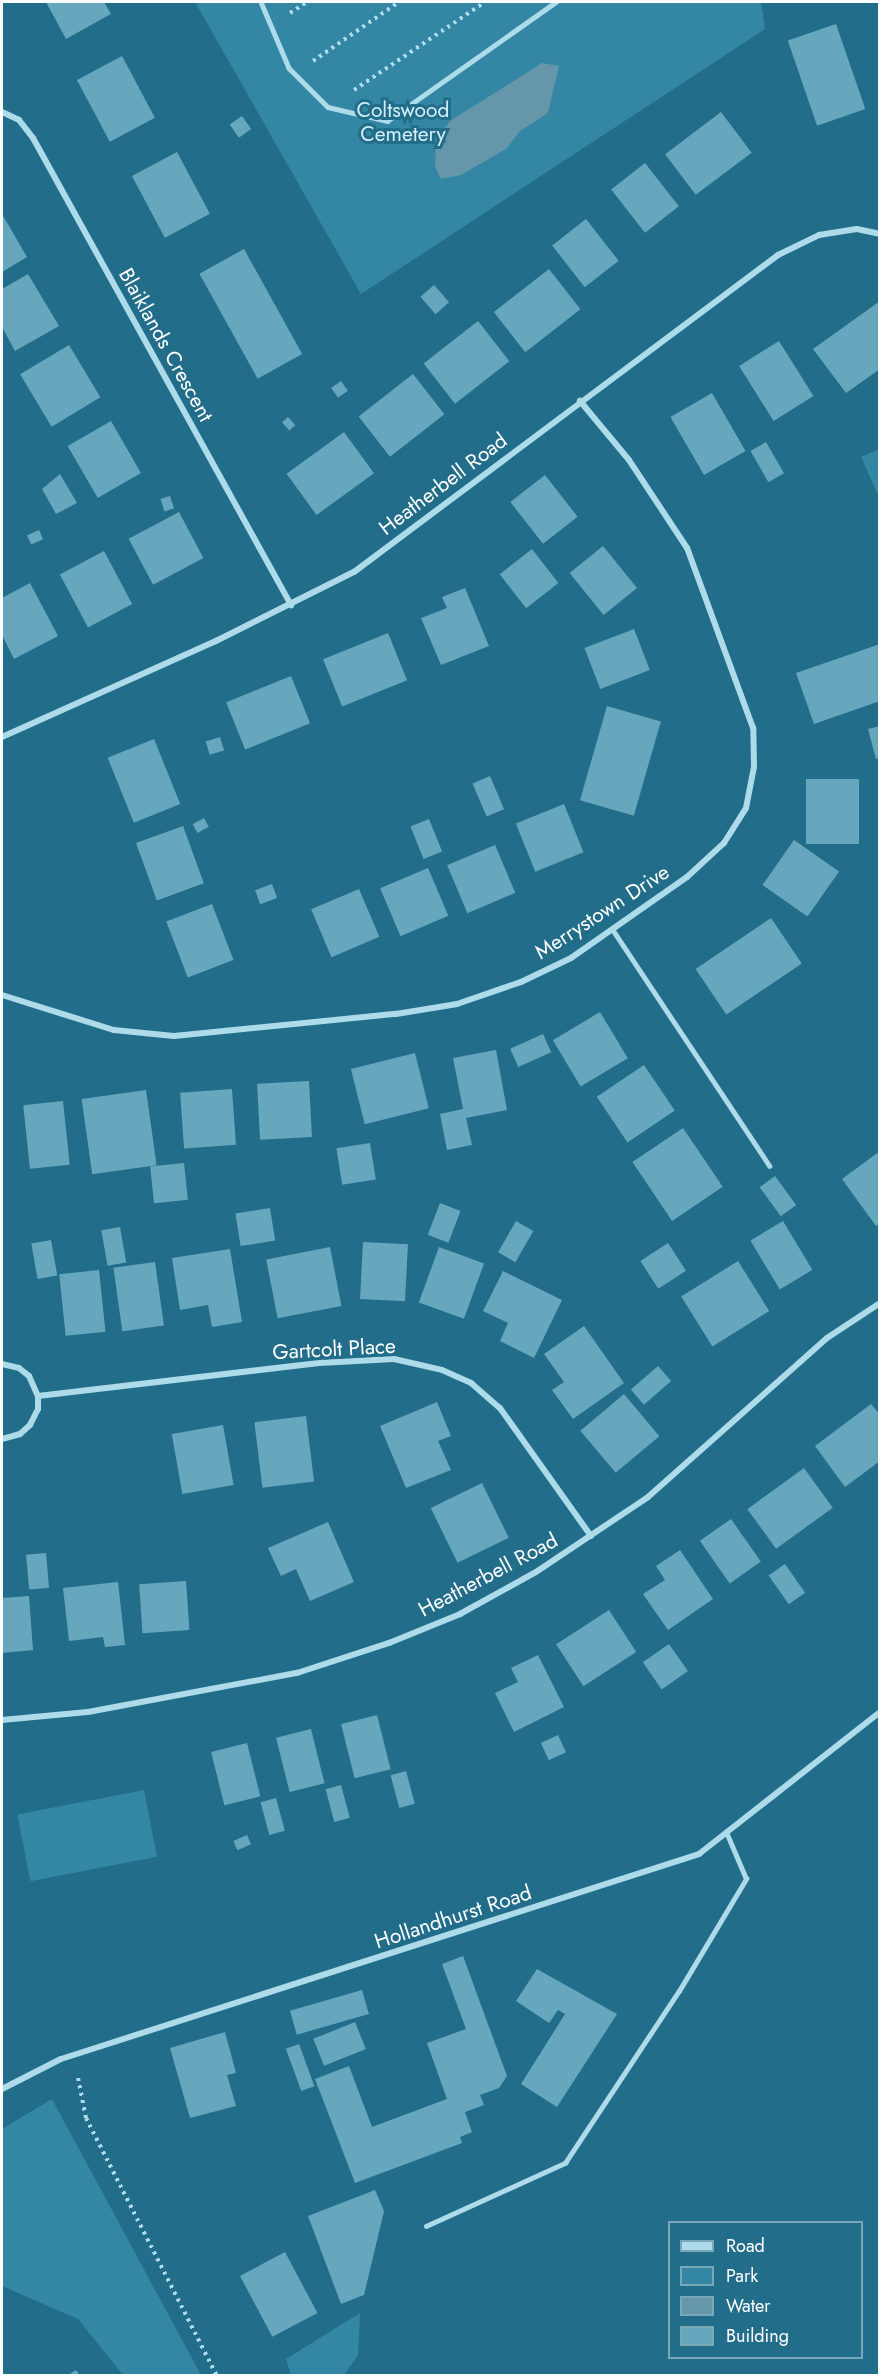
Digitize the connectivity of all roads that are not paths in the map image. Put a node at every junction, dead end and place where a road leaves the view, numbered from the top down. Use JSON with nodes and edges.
{"nodes":[{"id":1,"x":261,"y":2,"type":"edge"},
{"id":2,"x":556,"y":2,"type":"edge"},
{"id":3,"x":2,"y":112,"type":"edge"},
{"id":4,"x":879,"y":234,"type":"edge"},
{"id":5,"x":580,"y":401,"type":"junction"},
{"id":6,"x":291,"y":605,"type":"junction"},
{"id":7,"x":2,"y":736,"type":"edge"},
{"id":8,"x":613,"y":930,"type":"junction"},
{"id":9,"x":2,"y":995,"type":"edge"},
{"id":10,"x":770,"y":1166,"type":"dead end"},
{"id":11,"x":879,"y":1303,"type":"edge"},
{"id":12,"x":2,"y":1364,"type":"edge"},
{"id":13,"x":38,"y":1396,"type":"junction"},
{"id":14,"x":2,"y":1439,"type":"edge"},
{"id":15,"x":591,"y":1536,"type":"junction"},
{"id":16,"x":879,"y":1712,"type":"edge"},
{"id":17,"x":2,"y":1720,"type":"edge"},
{"id":18,"x":726,"y":1832,"type":"junction"},
{"id":19,"x":2,"y":2089,"type":"edge"},
{"id":20,"x":426,"y":2226,"type":"dead end"}],
"edges":[{"from":1,"to":2,"type":"lane"},
{"from":3,"to":6,"type":"street","name":"Blaiklands Crescent"},
{"from":4,"to":5,"type":"street","name":"Heatherbell Road"},
{"from":5,"to":6,"type":"street","name":"Heatherbell Road"},
{"from":5,"to":8,"type":"street","name":"Merrystown Drive"},
{"from":6,"to":7,"type":"street","name":"Heatherbell Road"},
{"from":8,"to":9,"type":"street","name":"Merrystown Drive"},
{"from":8,"to":10,"type":"lane"},
{"from":11,"to":15,"type":"street","name":"Heatherbell Road"},
{"from":12,"to":13,"type":"street"},
{"from":13,"to":14,"type":"street"},
{"from":13,"to":15,"type":"street","name":"Gartcolt Place"},
{"from":15,"to":17,"type":"street","name":"Heatherbell Road"},
{"from":16,"to":18,"type":"street","name":"Hollandhurst Road"},
{"from":18,"to":19,"type":"street","name":"Hollandhurst Road"},
{"from":18,"to":20,"type":"lane"}]}
